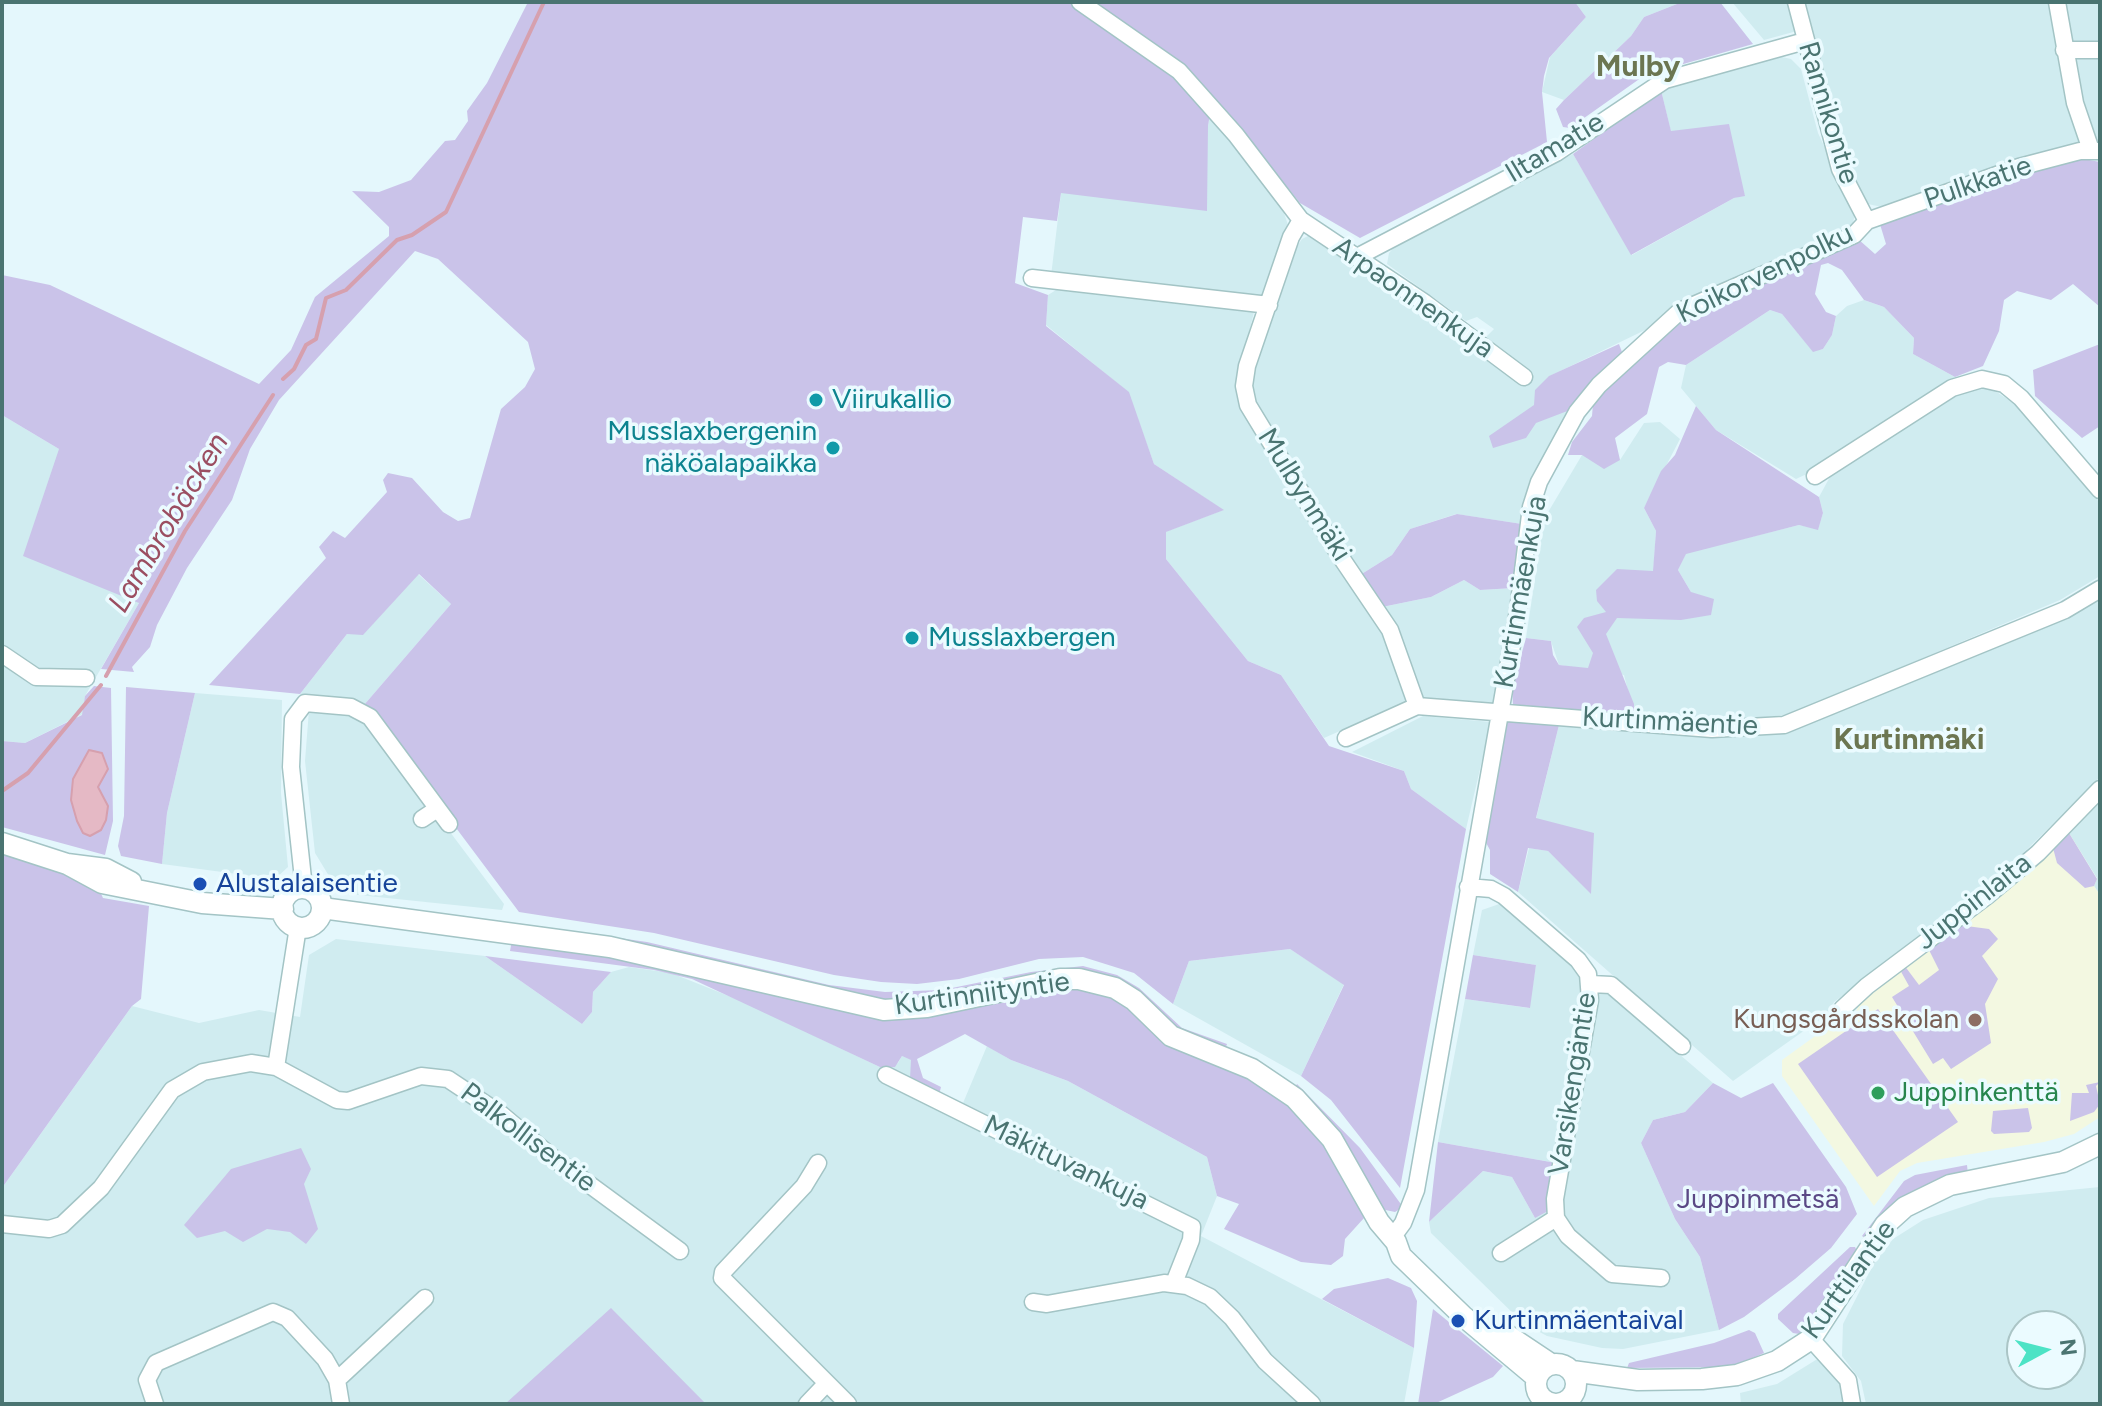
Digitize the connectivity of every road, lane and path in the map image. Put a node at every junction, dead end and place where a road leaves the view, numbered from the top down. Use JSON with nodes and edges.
{"nodes":[{"id":1,"x":1080,"y":2,"type":"edge"},
{"id":2,"x":1796,"y":2,"type":"edge"},
{"id":3,"x":2057,"y":2,"type":"edge"},
{"id":4,"x":1805,"y":41,"type":"junction"},
{"id":5,"x":2064,"y":50,"type":"junction"},
{"id":6,"x":2100,"y":50,"type":"edge"},
{"id":7,"x":2096,"y":150,"type":"edge"},
{"id":8,"x":1301,"y":220,"type":"junction"},
{"id":9,"x":1867,"y":221,"type":"junction"},
{"id":10,"x":1357,"y":257,"type":"junction"},
{"id":11,"x":1032,"y":278,"type":"dead end"},
{"id":12,"x":1269,"y":305,"type":"junction"},
{"id":13,"x":1626,"y":357,"type":"joint"},
{"id":14,"x":1524,"y":377,"type":"dead end"},
{"id":15,"x":1815,"y":476,"type":"dead end"},
{"id":16,"x":2100,"y":490,"type":"edge"},
{"id":17,"x":2100,"y":589,"type":"edge"},
{"id":18,"x":2,"y":654,"type":"edge"},
{"id":19,"x":86,"y":678,"type":"dead end"},
{"id":20,"x":1417,"y":706,"type":"junction"},
{"id":21,"x":1501,"y":712,"type":"junction"},
{"id":22,"x":1346,"y":738,"type":"dead end"},
{"id":23,"x":2100,"y":789,"type":"edge"},
{"id":24,"x":437,"y":809,"type":"junction"},
{"id":25,"x":422,"y":819,"type":"dead end"},
{"id":26,"x":449,"y":824,"type":"dead end"},
{"id":27,"x":2,"y":843,"type":"edge"},
{"id":28,"x":1468,"y":887,"type":"junction"},
{"id":29,"x":304,"y":888,"type":"junction"},
{"id":30,"x":322,"y":908,"type":"junction"},
{"id":31,"x":283,"y":909,"type":"junction"},
{"id":32,"x":298,"y":927,"type":"junction"},
{"id":33,"x":1591,"y":984,"type":"junction"},
{"id":34,"x":1842,"y":1009,"type":"dead end"},
{"id":35,"x":1682,"y":1046,"type":"dead end"},
{"id":36,"x":276,"y":1067,"type":"junction"},
{"id":37,"x":886,"y":1075,"type":"dead end"},
{"id":38,"x":2100,"y":1144,"type":"edge"},
{"id":39,"x":818,"y":1163,"type":"dead end"},
{"id":40,"x":1556,"y":1218,"type":"junction"},
{"id":41,"x":2,"y":1224,"type":"edge"},
{"id":42,"x":1394,"y":1240,"type":"junction"},
{"id":43,"x":680,"y":1251,"type":"dead end"},
{"id":44,"x":1501,"y":1253,"type":"dead end"},
{"id":45,"x":1661,"y":1278,"type":"dead end"},
{"id":46,"x":1174,"y":1283,"type":"junction"},
{"id":47,"x":425,"y":1298,"type":"dead end"},
{"id":48,"x":1043,"y":1301,"type":"dead end"},
{"id":49,"x":1811,"y":1339,"type":"junction"},
{"id":50,"x":337,"y":1380,"type":"junction"},
{"id":51,"x":1638,"y":1380,"type":"junction"},
{"id":52,"x":826,"y":1384,"type":"junction"},
{"id":53,"x":1548,"y":1391,"type":"edge"},
{"id":54,"x":155,"y":1404,"type":"edge"},
{"id":55,"x":341,"y":1404,"type":"edge"},
{"id":56,"x":807,"y":1404,"type":"edge"},
{"id":57,"x":848,"y":1404,"type":"edge"},
{"id":58,"x":1312,"y":1404,"type":"edge"},
{"id":59,"x":1852,"y":1404,"type":"edge"}],
"edges":[{"from":1,"to":8,"type":"street"},
{"from":2,"to":4,"type":"street","name":"Rannikontie"},
{"from":3,"to":5,"type":"street"},
{"from":4,"to":9,"type":"street","name":"Rannikontie"},
{"from":4,"to":10,"type":"street","name":"Iltamatie"},
{"from":5,"to":6,"type":"street"},
{"from":5,"to":7,"type":"street"},
{"from":7,"to":9,"type":"street","name":"Pulkkatie"},
{"from":8,"to":10,"type":"street","name":"Arpaonnenkuja"},
{"from":8,"to":12,"type":"street","name":"Mulbynmäki"},
{"from":9,"to":13,"type":"street","name":"Koikorvenpolku"},
{"from":10,"to":14,"type":"street","name":"Arpaonnenkuja"},
{"from":11,"to":12,"type":"street"},
{"from":12,"to":20,"type":"street","name":"Mulbynmäki"},
{"from":13,"to":21,"type":"street","name":"Kurtinmäenkuja"},
{"from":15,"to":16,"type":"street"},
{"from":17,"to":21,"type":"street","name":"Kurtinmäentie"},
{"from":18,"to":19,"type":"street"},
{"from":20,"to":21,"type":"street"},
{"from":20,"to":22,"type":"street"},
{"from":21,"to":28,"type":"street"},
{"from":23,"to":34,"type":"street","name":"Juppinlaita"},
{"from":24,"to":25,"type":"street"},
{"from":24,"to":26,"type":"street"},
{"from":24,"to":29,"type":"street"},
{"from":27,"to":31,"type":"street"},
{"from":28,"to":33,"type":"street","name":"Varsikengäntie"},
{"from":28,"to":42,"type":"street"},
{"from":29,"to":30,"type":"street"},
{"from":29,"to":31,"type":"street"},
{"from":30,"to":32,"type":"street"},
{"from":30,"to":42,"type":"street","name":"Kurtinniityntie"},
{"from":31,"to":32,"type":"street"},
{"from":32,"to":36,"type":"street"},
{"from":33,"to":35,"type":"street"},
{"from":33,"to":40,"type":"street","name":"Varsikengäntie"},
{"from":36,"to":41,"type":"street"},
{"from":36,"to":43,"type":"street","name":"Palkollisentie"},
{"from":37,"to":46,"type":"street","name":"Mäkituvankuja"},
{"from":38,"to":49,"type":"street","name":"Kurttilantie"},
{"from":39,"to":52,"type":"street"},
{"from":40,"to":44,"type":"street"},
{"from":40,"to":45,"type":"street"},
{"from":42,"to":53,"type":"street","name":"Kurtinniityntie"},
{"from":46,"to":48,"type":"street"},
{"from":46,"to":58,"type":"street"},
{"from":47,"to":50,"type":"street"},
{"from":49,"to":51,"type":"street","name":"Kurttilantie"},
{"from":49,"to":59,"type":"street"},
{"from":50,"to":54,"type":"street"},
{"from":50,"to":55,"type":"street"},
{"from":51,"to":53,"type":"street","name":"Kurttilantie"},
{"from":51,"to":53,"type":"street","name":"Kurttilantie"},
{"from":52,"to":56,"type":"street"},
{"from":52,"to":57,"type":"street"}]}
